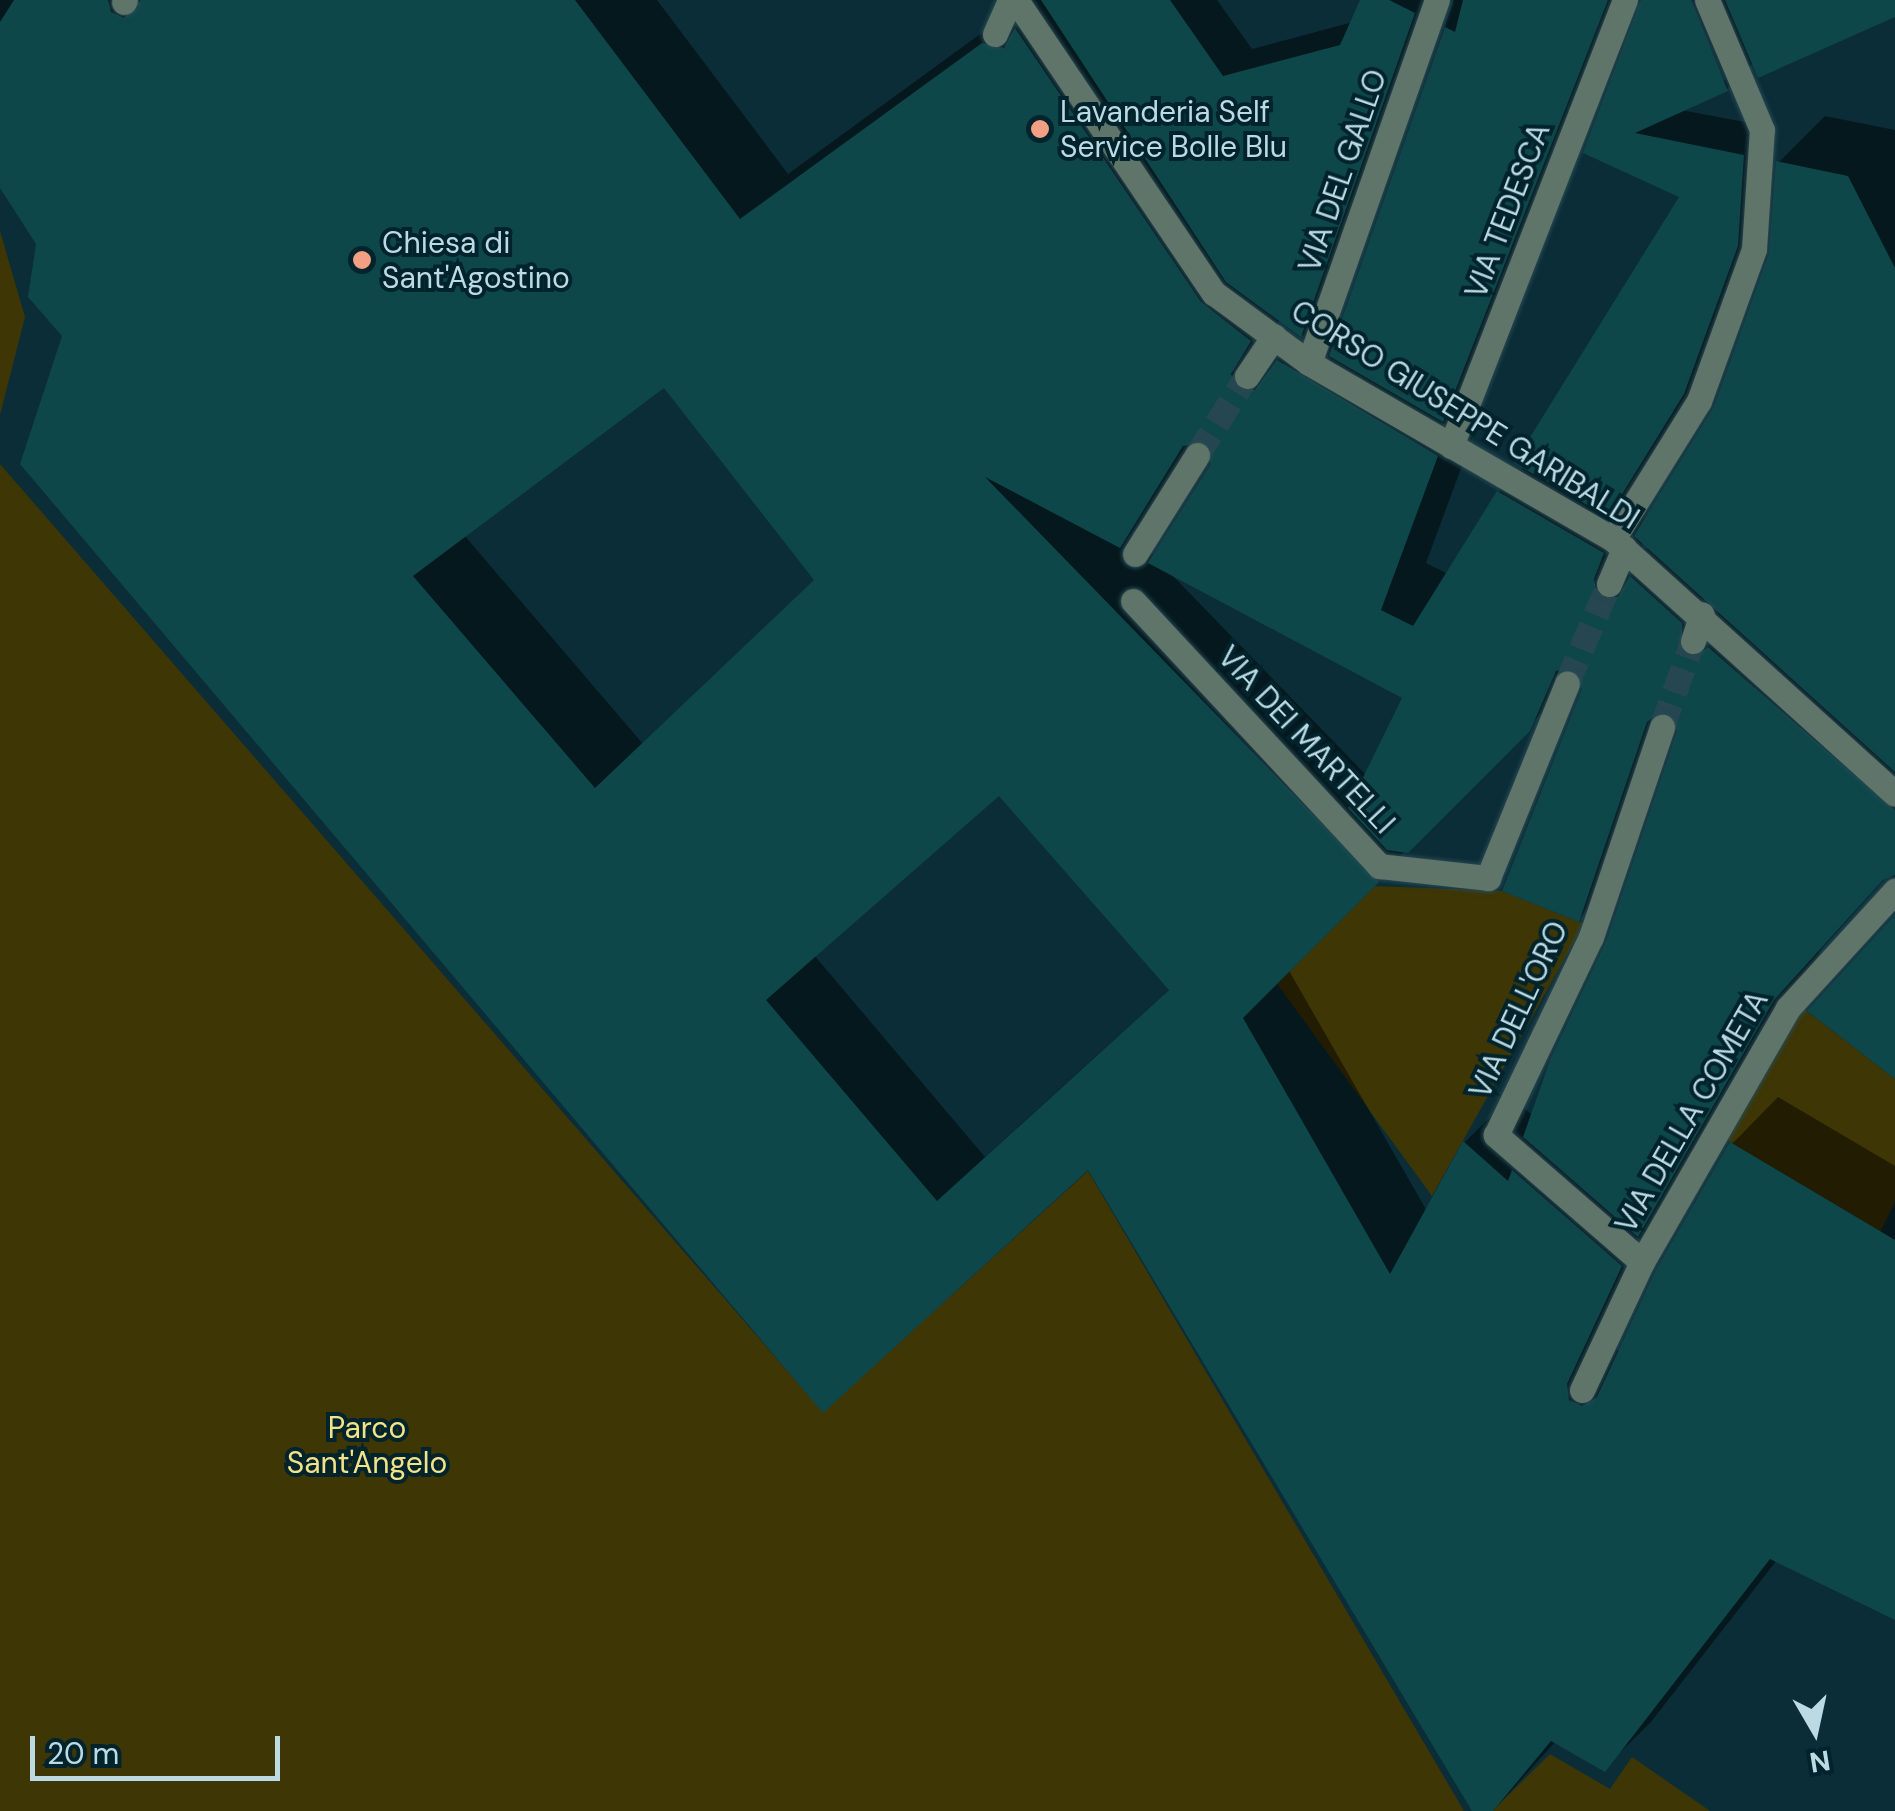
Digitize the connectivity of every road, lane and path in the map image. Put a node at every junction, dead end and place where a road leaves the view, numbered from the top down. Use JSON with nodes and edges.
{"nodes":[{"id":1,"x":1013,"y":0,"type":"edge"},
{"id":2,"x":1437,"y":0,"type":"edge"},
{"id":3,"x":1625,"y":0,"type":"edge"},
{"id":4,"x":1707,"y":0,"type":"edge"},
{"id":5,"x":995,"y":34,"type":"dead end"},
{"id":6,"x":1274,"y":336,"type":"junction"},
{"id":7,"x":1309,"y":363,"type":"junction"},
{"id":8,"x":1247,"y":376,"type":"tunnel mouth"},
{"id":9,"x":1451,"y":446,"type":"junction"},
{"id":10,"x":1197,"y":455,"type":"tunnel mouth"},
{"id":11,"x":1619,"y":544,"type":"junction"},
{"id":12,"x":1135,"y":554,"type":"dead end"},
{"id":13,"x":1609,"y":584,"type":"tunnel mouth"},
{"id":14,"x":1133,"y":601,"type":"dead end"},
{"id":15,"x":1702,"y":614,"type":"junction"},
{"id":16,"x":1693,"y":641,"type":"tunnel mouth"},
{"id":17,"x":1566,"y":683,"type":"tunnel mouth"},
{"id":18,"x":1662,"y":727,"type":"tunnel mouth"},
{"id":19,"x":1895,"y":794,"type":"edge"},
{"id":20,"x":1895,"y":891,"type":"edge"},
{"id":21,"x":1642,"y":1262,"type":"junction"},
{"id":22,"x":1582,"y":1390,"type":"dead end"}],
"edges":[{"from":1,"to":5,"type":"street"},
{"from":1,"to":6,"type":"street","name":"CORSO GIUSEPPE GARIBALDI"},
{"from":2,"to":7,"type":"street","name":"VIA DEL GALLO"},
{"from":3,"to":9,"type":"street","name":"VIA TEDESCA"},
{"from":4,"to":11,"type":"street"},
{"from":6,"to":7,"type":"street","name":"CORSO GIUSEPPE GARIBALDI"},
{"from":6,"to":8,"type":"street"},
{"from":7,"to":9,"type":"street","name":"CORSO GIUSEPPE GARIBALDI"},
{"from":9,"to":11,"type":"street","name":"CORSO GIUSEPPE GARIBALDI"},
{"from":10,"to":12,"type":"street"},
{"from":11,"to":13,"type":"street"},
{"from":11,"to":15,"type":"street","name":"CORSO GIUSEPPE GARIBALDI"},
{"from":14,"to":17,"type":"street","name":"VIA DEI MARTELLI"},
{"from":15,"to":16,"type":"street"},
{"from":15,"to":19,"type":"street","name":"CORSO GIUSEPPE GARIBALDI"},
{"from":18,"to":21,"type":"street","name":"VIA DELL'ORO"},
{"from":20,"to":21,"type":"street","name":"VIA DELLA COMETA"},
{"from":21,"to":22,"type":"street","name":"VIA DELLA COMETA"}]}
